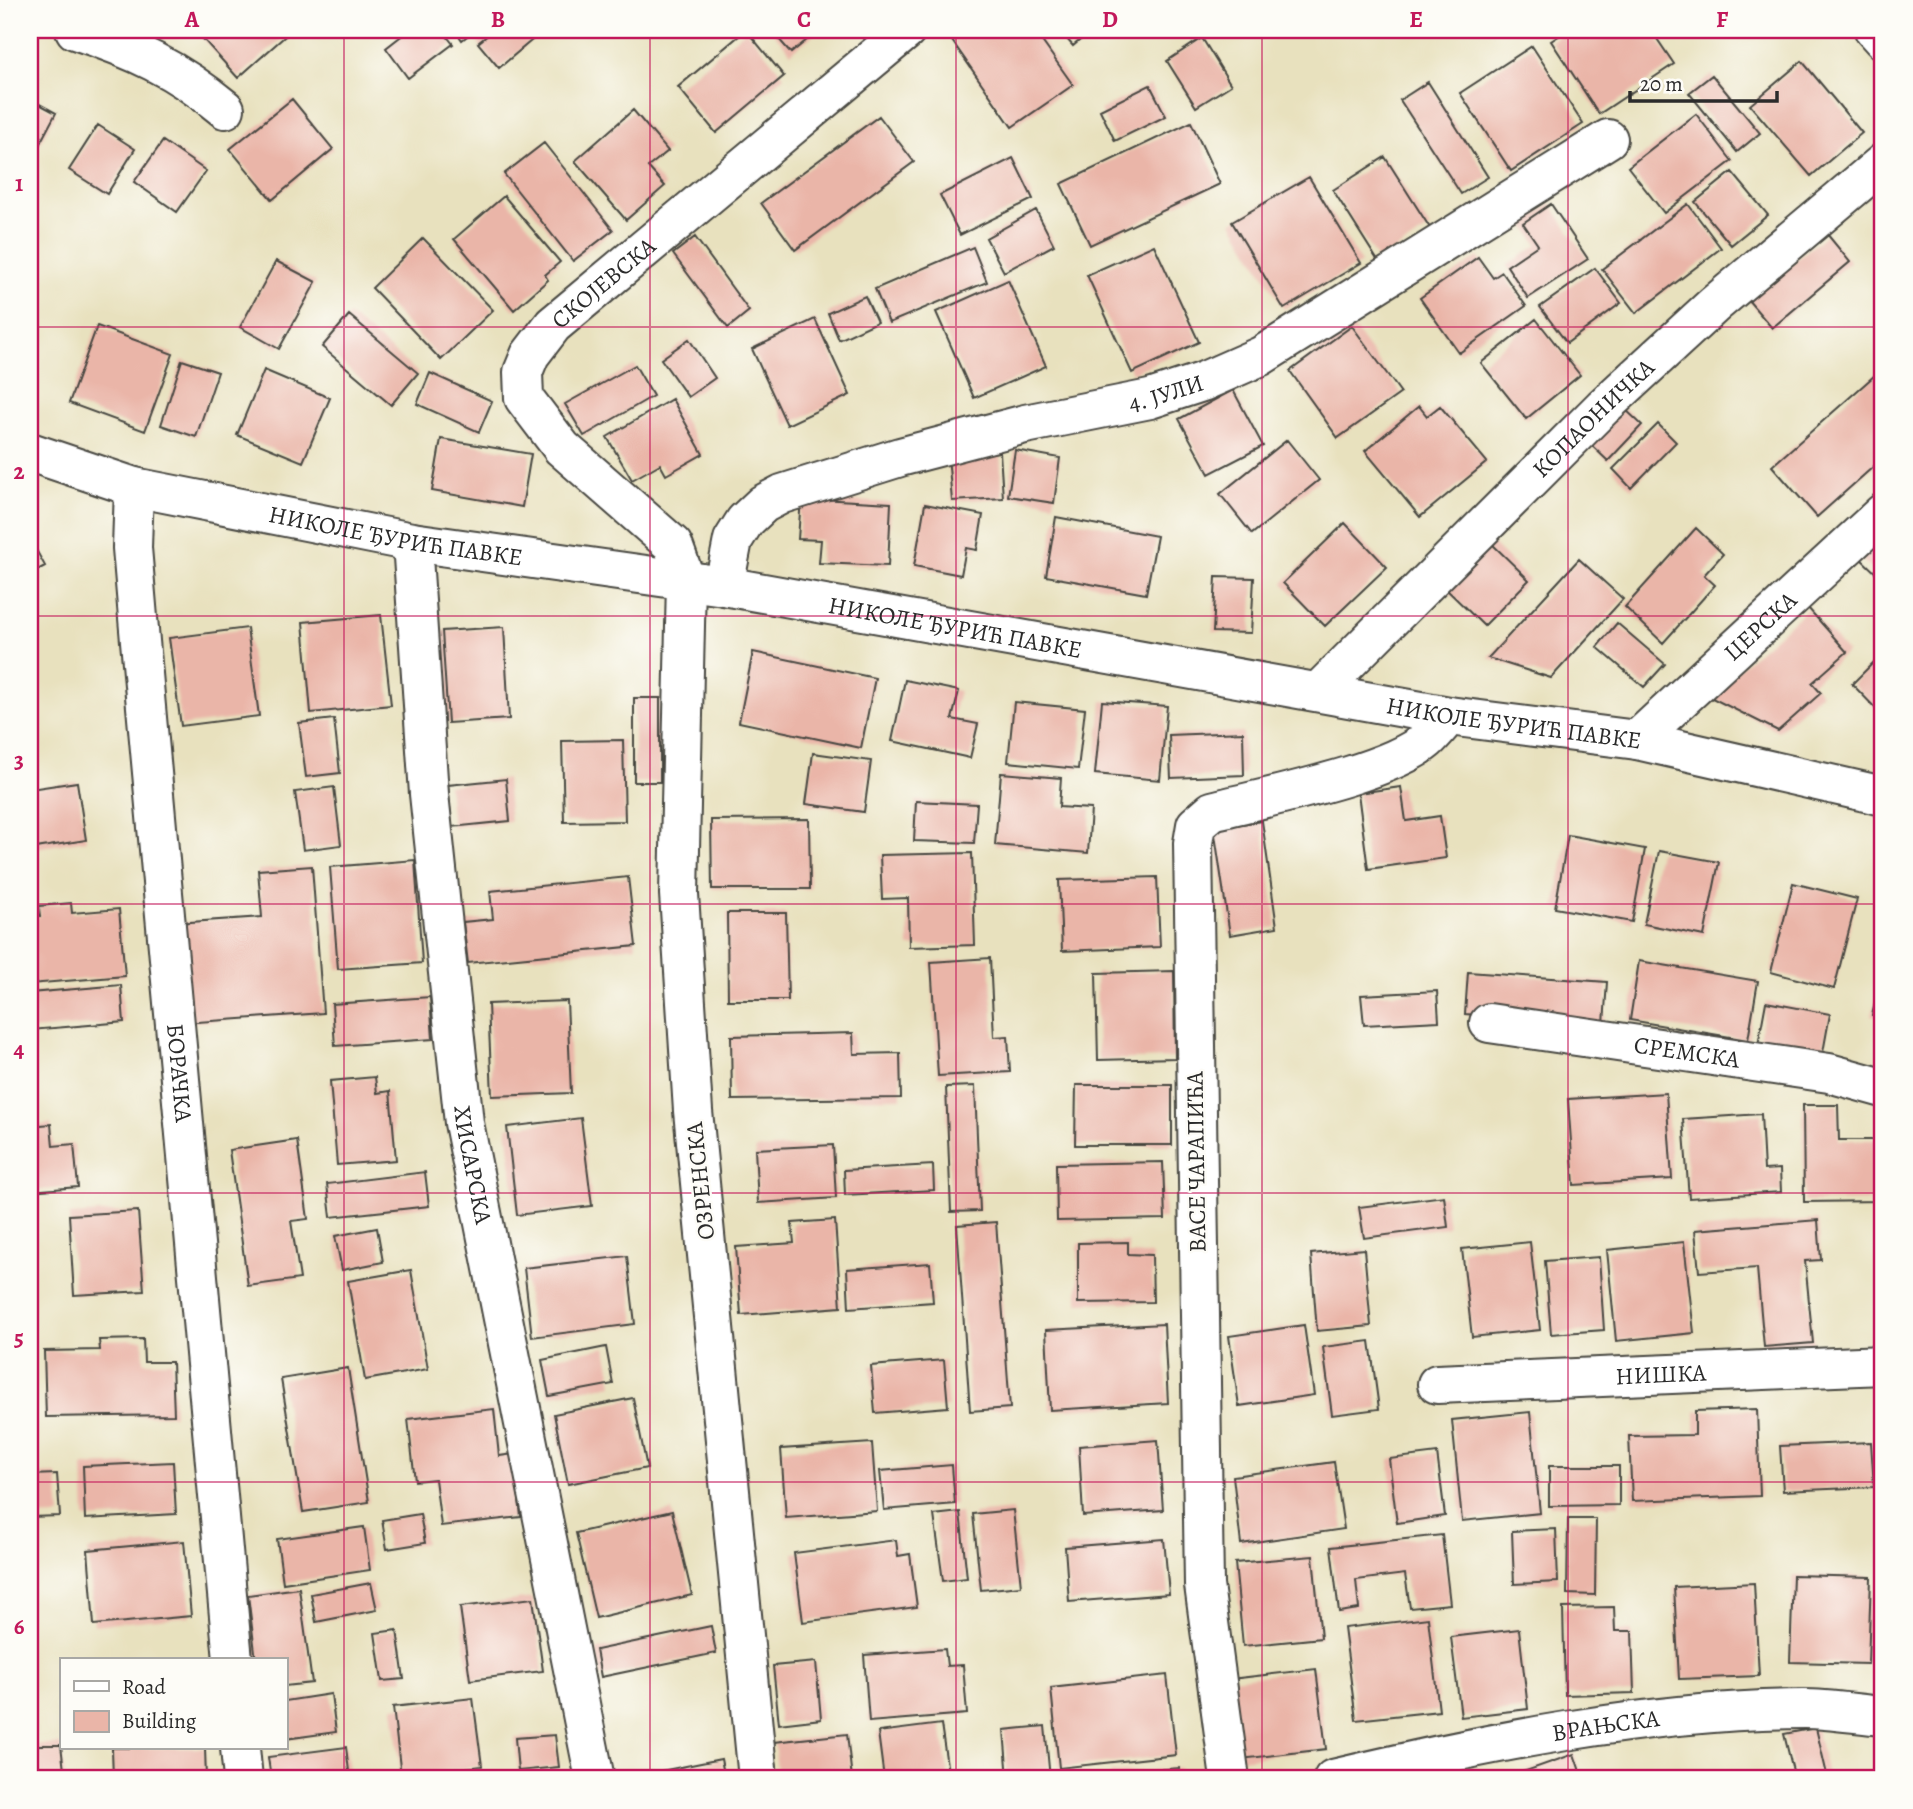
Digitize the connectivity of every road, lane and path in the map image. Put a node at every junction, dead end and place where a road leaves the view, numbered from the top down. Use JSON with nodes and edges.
{"nodes":[{"id":1,"x":75,"y":30,"type":"edge"},
{"id":2,"x":907,"y":30,"type":"edge"},
{"id":3,"x":1874,"y":30,"type":"edge"},
{"id":4,"x":1883,"y":40,"type":"edge"},
{"id":5,"x":225,"y":109,"type":"dead end"},
{"id":6,"x":1608,"y":139,"type":"dead end"},
{"id":7,"x":1883,"y":163,"type":"edge"},
{"id":8,"x":30,"y":452,"type":"edge"},
{"id":9,"x":134,"y":487,"type":"junction"},
{"id":10,"x":1883,"y":513,"type":"edge"},
{"id":11,"x":412,"y":542,"type":"junction"},
{"id":12,"x":686,"y":581,"type":"junction"},
{"id":13,"x":724,"y":586,"type":"junction"},
{"id":14,"x":1319,"y":691,"type":"junction"},
{"id":15,"x":1448,"y":716,"type":"junction"},
{"id":16,"x":1637,"y":740,"type":"junction"},
{"id":17,"x":1883,"y":796,"type":"edge"},
{"id":18,"x":1489,"y":1023,"type":"dead end"},
{"id":19,"x":1883,"y":1088,"type":"edge"},
{"id":20,"x":1883,"y":1365,"type":"edge"},
{"id":21,"x":1437,"y":1384,"type":"dead end"},
{"id":22,"x":233,"y":1658,"type":"edge"},
{"id":23,"x":1883,"y":1716,"type":"edge"},
{"id":24,"x":240,"y":1750,"type":"edge"},
{"id":25,"x":243,"y":1779,"type":"edge"},
{"id":26,"x":595,"y":1779,"type":"edge"},
{"id":27,"x":758,"y":1779,"type":"edge"},
{"id":28,"x":1230,"y":1779,"type":"edge"},
{"id":29,"x":1333,"y":1779,"type":"edge"}],
"edges":[{"from":1,"to":5,"type":"street"},
{"from":2,"to":12,"type":"street","name":"СКОЈЕВСКА"},
{"from":3,"to":4,"type":"street"},
{"from":6,"to":13,"type":"street","name":"4. ЈУЛИ"},
{"from":7,"to":14,"type":"street","name":"КОПАОНИЧКА"},
{"from":8,"to":9,"type":"street","name":"НИКОЛЕ ЂУРИЋ ПАВКЕ"},
{"from":9,"to":11,"type":"street","name":"НИКОЛЕ ЂУРИЋ ПАВКЕ"},
{"from":9,"to":22,"type":"street","name":"БОРАЧКА"},
{"from":10,"to":16,"type":"street","name":"ЦЕРСКА"},
{"from":11,"to":12,"type":"street","name":"НИКОЛЕ ЂУРИЋ ПАВКЕ"},
{"from":11,"to":26,"type":"street","name":"ХИСАРСКА"},
{"from":12,"to":13,"type":"street","name":"НИКОЛЕ ЂУРИЋ ПАВКЕ"},
{"from":12,"to":27,"type":"street","name":"ОЗРЕНСКА"},
{"from":13,"to":14,"type":"street","name":"НИКОЛЕ ЂУРИЋ ПАВКЕ"},
{"from":14,"to":15,"type":"street","name":"НИКОЛЕ ЂУРИЋ ПАВКЕ"},
{"from":15,"to":16,"type":"street","name":"НИКОЛЕ ЂУРИЋ ПАВКЕ"},
{"from":15,"to":28,"type":"street","name":"ВАСЕ ЧАРАПИЋА"},
{"from":16,"to":17,"type":"street","name":"НИКОЛЕ ЂУРИЋ ПАВКЕ"},
{"from":18,"to":19,"type":"street","name":"СРЕМСКА"},
{"from":20,"to":21,"type":"street","name":"НИШКА"},
{"from":23,"to":29,"type":"street","name":"ВРАЊСКА"},
{"from":24,"to":25,"type":"street"}]}
